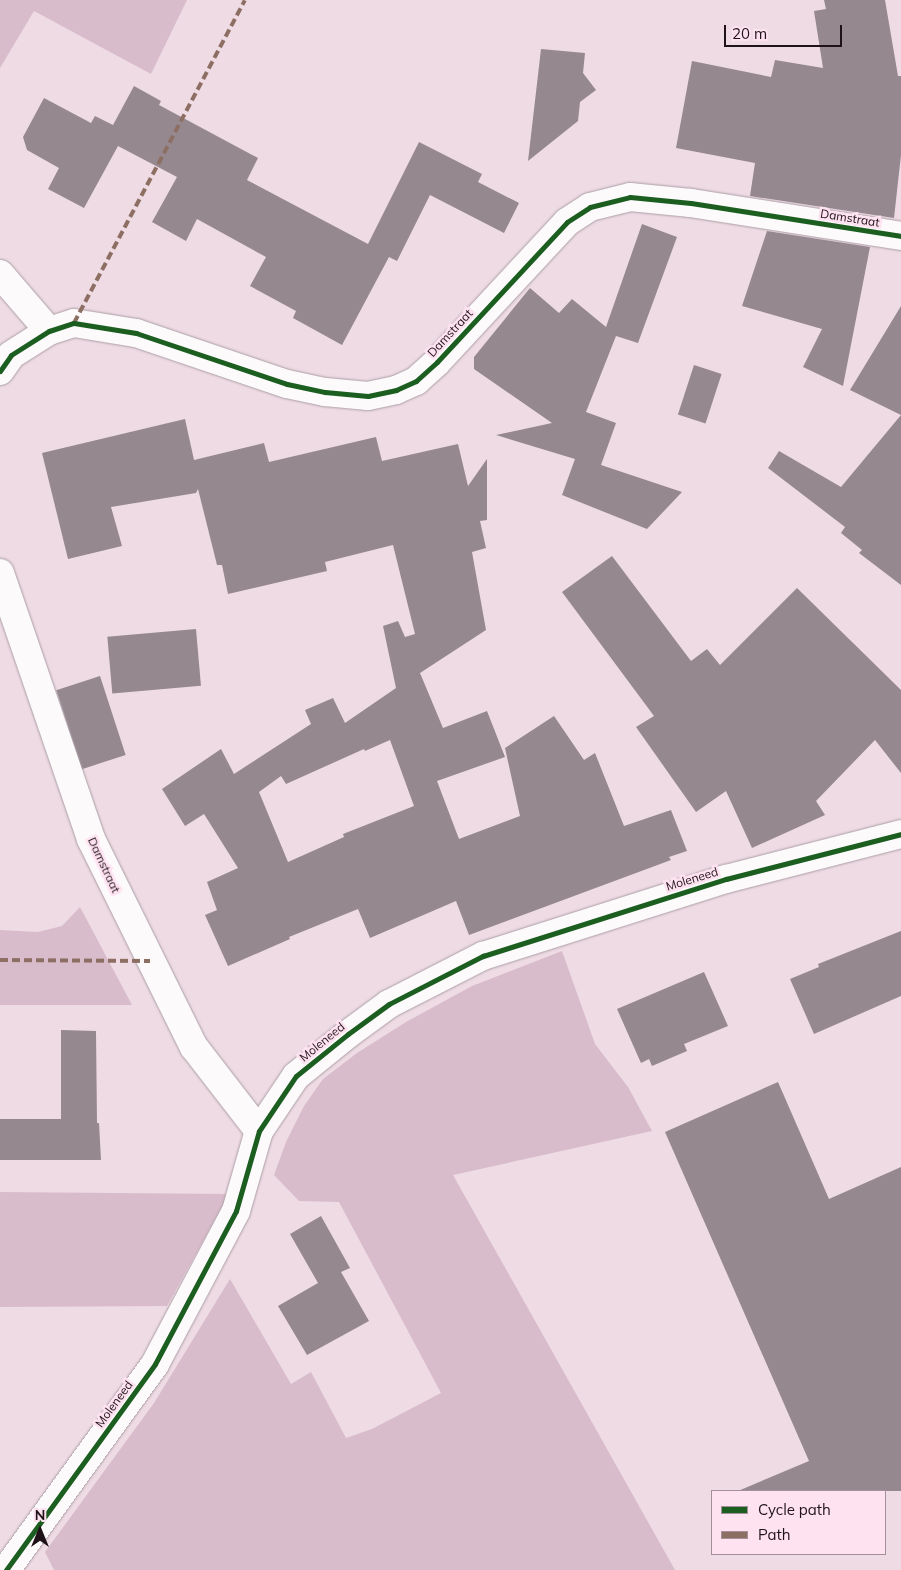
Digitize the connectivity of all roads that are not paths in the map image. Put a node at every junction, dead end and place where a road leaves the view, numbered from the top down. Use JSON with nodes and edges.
{"nodes":[{"id":1,"x":901,"y":236,"type":"edge"},
{"id":2,"x":0,"y":274,"type":"edge"},
{"id":3,"x":49,"y":331,"type":"junction"},
{"id":4,"x":0,"y":371,"type":"edge"},
{"id":5,"x":0,"y":573,"type":"edge"},
{"id":6,"x":901,"y":834,"type":"edge"},
{"id":7,"x":259,"y":1131,"type":"junction"},
{"id":8,"x":6,"y":1570,"type":"edge"}],
"edges":[{"from":1,"to":3,"type":"street","name":"Damstraat"},
{"from":2,"to":3,"type":"street"},
{"from":3,"to":4,"type":"street","name":"Damstraat"},
{"from":5,"to":7,"type":"street","name":"Damstraat"},
{"from":6,"to":7,"type":"street","name":"Moleneed"},
{"from":7,"to":8,"type":"street","name":"Moleneed"}]}
